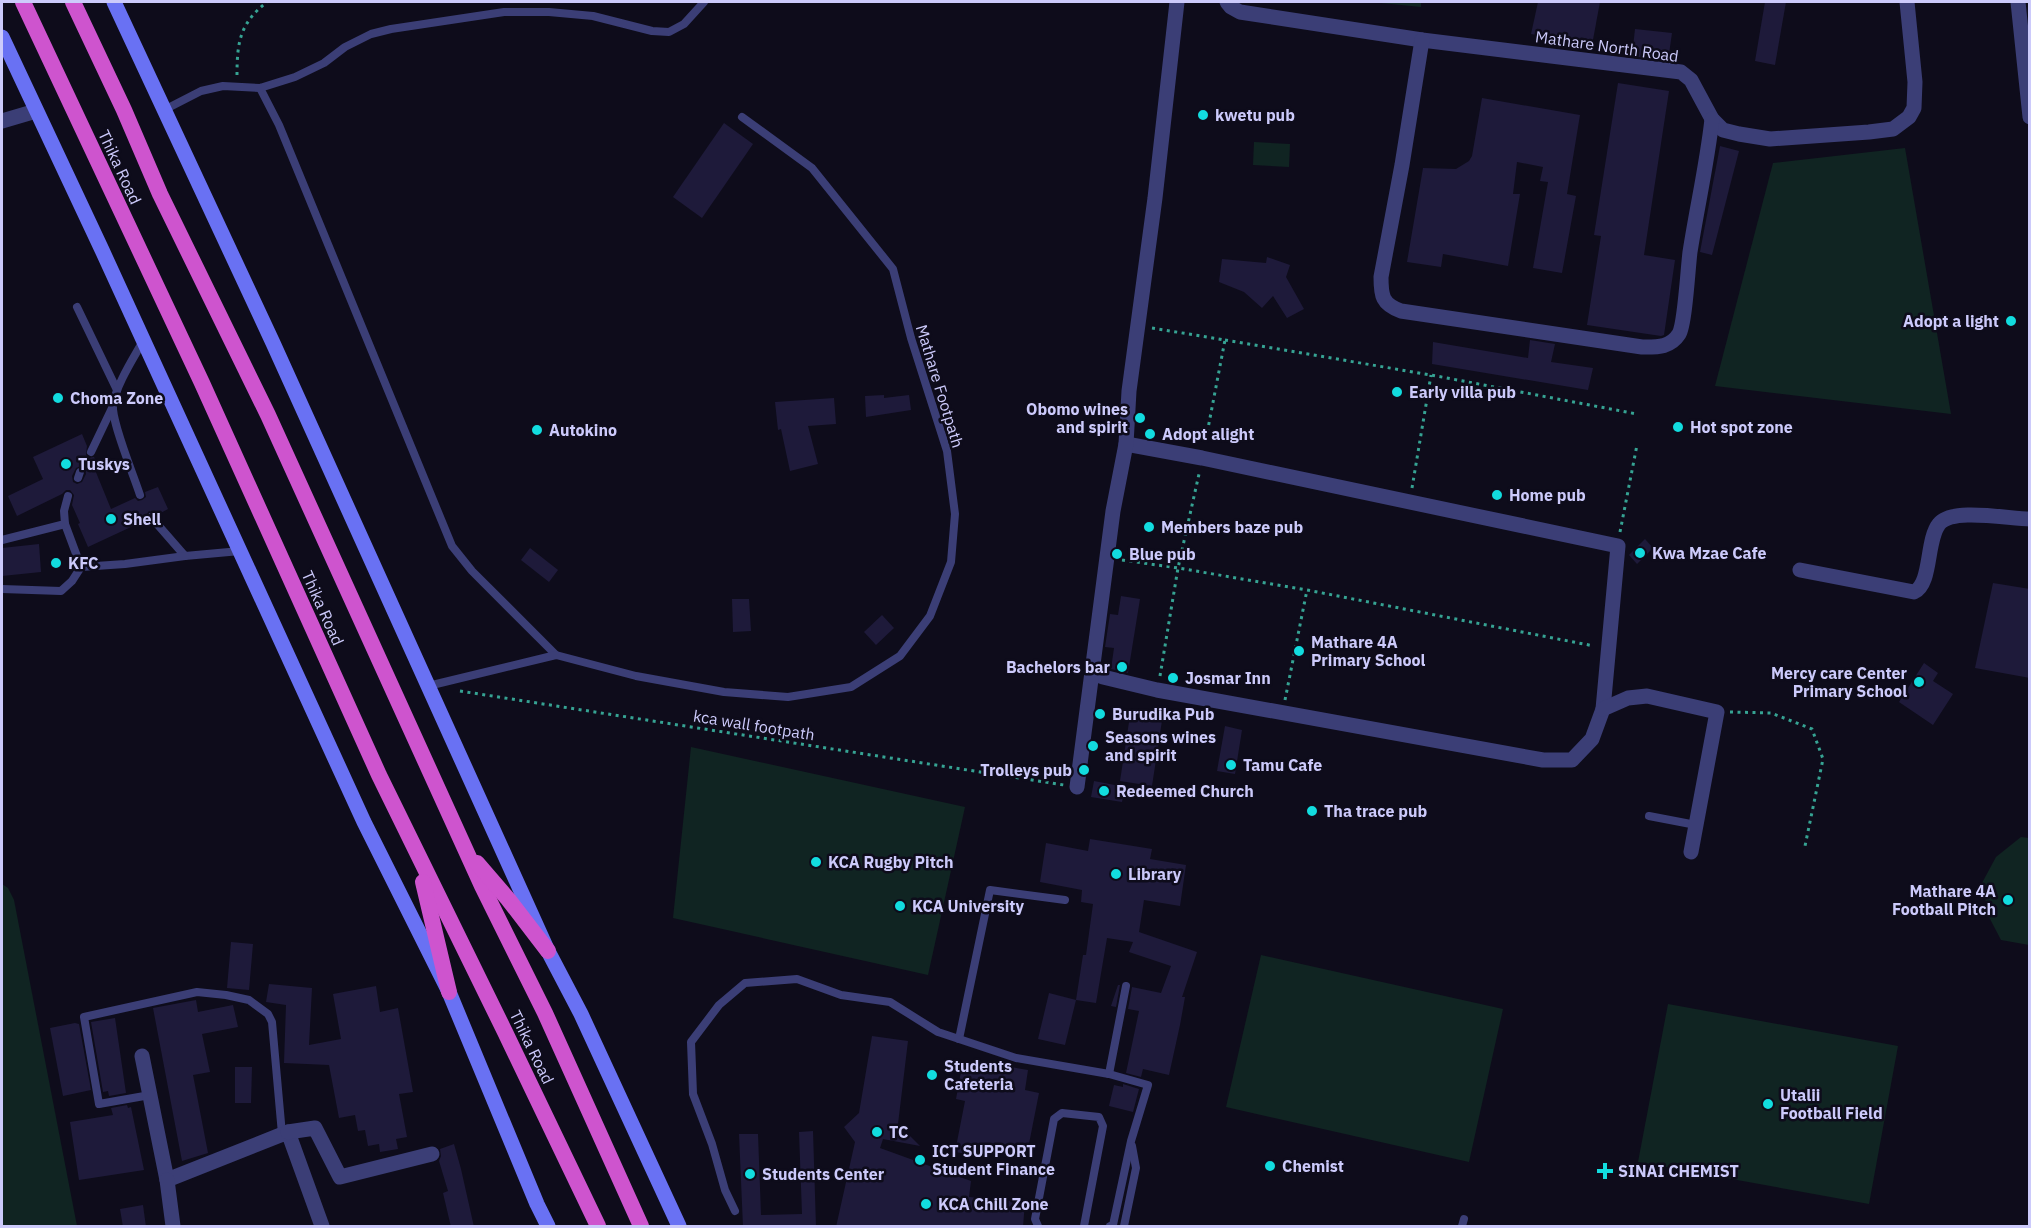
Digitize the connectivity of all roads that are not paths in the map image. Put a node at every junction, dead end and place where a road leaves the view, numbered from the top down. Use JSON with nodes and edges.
{"nodes":[{"id":1,"x":23,"y":2,"type":"edge"},
{"id":2,"x":73,"y":2,"type":"edge"},
{"id":3,"x":114,"y":2,"type":"edge"},
{"id":4,"x":704,"y":2,"type":"edge"},
{"id":5,"x":1177,"y":2,"type":"edge"},
{"id":6,"x":1227,"y":2,"type":"edge"},
{"id":7,"x":1907,"y":2,"type":"edge"},
{"id":8,"x":2018,"y":2,"type":"edge"},
{"id":9,"x":2,"y":37,"type":"edge"},
{"id":10,"x":1422,"y":40,"type":"junction"},
{"id":11,"x":260,"y":88,"type":"junction"},
{"id":12,"x":164,"y":110,"type":"junction"},
{"id":13,"x":36,"y":111,"type":"junction"},
{"id":14,"x":742,"y":117,"type":"dead end"},
{"id":15,"x":2030,"y":117,"type":"edge"},
{"id":16,"x":1712,"y":119,"type":"junction"},
{"id":17,"x":2,"y":121,"type":"edge"},
{"id":18,"x":77,"y":307,"type":"dead end"},
{"id":19,"x":142,"y":341,"type":"junction"},
{"id":20,"x":117,"y":390,"type":"junction"},
{"id":21,"x":113,"y":406,"type":"junction"},
{"id":22,"x":1125,"y":444,"type":"junction"},
{"id":23,"x":91,"y":452,"type":"dead end"},
{"id":24,"x":140,"y":495,"type":"dead end"},
{"id":25,"x":68,"y":496,"type":"dead end"},
{"id":26,"x":151,"y":517,"type":"dead end"},
{"id":27,"x":2030,"y":519,"type":"edge"},
{"id":28,"x":65,"y":524,"type":"junction"},
{"id":29,"x":2,"y":540,"type":"edge"},
{"id":30,"x":240,"y":551,"type":"junction"},
{"id":31,"x":185,"y":556,"type":"junction"},
{"id":32,"x":81,"y":567,"type":"junction"},
{"id":33,"x":1800,"y":570,"type":"dead end"},
{"id":34,"x":2,"y":589,"type":"edge"},
{"id":35,"x":556,"y":655,"type":"junction"},
{"id":36,"x":1092,"y":672,"type":"junction"},
{"id":37,"x":428,"y":686,"type":"junction"},
{"id":38,"x":1603,"y":709,"type":"junction"},
{"id":39,"x":1077,"y":787,"type":"road end"},
{"id":40,"x":1650,"y":816,"type":"dead end"},
{"id":41,"x":1696,"y":825,"type":"junction"},
{"id":42,"x":465,"y":849,"type":"junction"},
{"id":43,"x":1691,"y":852,"type":"dead end"},
{"id":44,"x":417,"y":854,"type":"junction"},
{"id":45,"x":1065,"y":900,"type":"dead end"},
{"id":46,"x":548,"y":951,"type":"junction"},
{"id":47,"x":1126,"y":986,"type":"dead end"},
{"id":48,"x":449,"y":992,"type":"junction"},
{"id":49,"x":959,"y":1039,"type":"junction"},
{"id":50,"x":142,"y":1056,"type":"dead end"},
{"id":51,"x":1109,"y":1074,"type":"junction"},
{"id":52,"x":150,"y":1095,"type":"junction"},
{"id":53,"x":285,"y":1133,"type":"junction"},
{"id":54,"x":1131,"y":1142,"type":"junction"},
{"id":55,"x":432,"y":1154,"type":"dead end"},
{"id":56,"x":167,"y":1180,"type":"junction"},
{"id":57,"x":735,"y":1211,"type":"dead end"},
{"id":58,"x":1112,"y":1226,"type":"edge"},
{"id":59,"x":173,"y":1227,"type":"edge"},
{"id":60,"x":322,"y":1227,"type":"edge"},
{"id":61,"x":548,"y":1227,"type":"edge"},
{"id":62,"x":598,"y":1227,"type":"edge"},
{"id":63,"x":641,"y":1227,"type":"edge"},
{"id":64,"x":679,"y":1227,"type":"edge"},
{"id":65,"x":1038,"y":1227,"type":"edge"},
{"id":66,"x":1084,"y":1227,"type":"edge"},
{"id":67,"x":1124,"y":1227,"type":"edge"}],
"edges":[{"from":1,"to":44,"type":"highway","name":"Thika Road"},
{"from":2,"to":42,"type":"highway","name":"Thika Road"},
{"from":3,"to":12,"type":"main road"},
{"from":4,"to":11,"type":"lane"},
{"from":5,"to":22,"type":"street"},
{"from":6,"to":10,"type":"street","name":"Mathare North Road"},
{"from":7,"to":16,"type":"street","name":"Mathare North Road"},
{"from":8,"to":15,"type":"street"},
{"from":9,"to":13,"type":"main road"},
{"from":10,"to":16,"type":"street","name":"Mathare North Road"},
{"from":10,"to":16,"type":"street"},
{"from":11,"to":12,"type":"lane"},
{"from":11,"to":35,"type":"lane"},
{"from":12,"to":37,"type":"main road"},
{"from":13,"to":17,"type":"street"},
{"from":13,"to":19,"type":"main road"},
{"from":14,"to":35,"type":"lane","name":"Mathare Footpath"},
{"from":18,"to":20,"type":"lane"},
{"from":19,"to":20,"type":"lane"},
{"from":19,"to":30,"type":"main road"},
{"from":20,"to":21,"type":"lane"},
{"from":21,"to":23,"type":"lane"},
{"from":21,"to":24,"type":"lane"},
{"from":22,"to":36,"type":"street"},
{"from":22,"to":38,"type":"street"},
{"from":25,"to":28,"type":"lane"},
{"from":26,"to":31,"type":"lane"},
{"from":27,"to":33,"type":"street"},
{"from":28,"to":29,"type":"lane"},
{"from":28,"to":32,"type":"lane"},
{"from":30,"to":31,"type":"lane"},
{"from":30,"to":48,"type":"main road"},
{"from":31,"to":32,"type":"lane"},
{"from":32,"to":34,"type":"lane"},
{"from":35,"to":37,"type":"lane","name":"Mathare Footpath"},
{"from":36,"to":38,"type":"street"},
{"from":36,"to":39,"type":"street"},
{"from":37,"to":46,"type":"main road"},
{"from":38,"to":41,"type":"street"},
{"from":40,"to":41,"type":"lane"},
{"from":41,"to":43,"type":"street"},
{"from":42,"to":46,"type":"highway"},
{"from":42,"to":63,"type":"highway","name":"Thika Road"},
{"from":44,"to":48,"type":"highway"},
{"from":44,"to":62,"type":"highway","name":"Thika Road"},
{"from":45,"to":49,"type":"lane"},
{"from":46,"to":64,"type":"main road"},
{"from":47,"to":51,"type":"lane"},
{"from":48,"to":61,"type":"main road"},
{"from":49,"to":51,"type":"lane"},
{"from":49,"to":57,"type":"lane"},
{"from":50,"to":52,"type":"street"},
{"from":51,"to":54,"type":"lane"},
{"from":52,"to":53,"type":"lane"},
{"from":52,"to":56,"type":"street"},
{"from":53,"to":55,"type":"street"},
{"from":53,"to":56,"type":"street"},
{"from":53,"to":60,"type":"street"},
{"from":54,"to":58,"type":"lane"},
{"from":54,"to":67,"type":"lane"},
{"from":56,"to":59,"type":"street"},
{"from":65,"to":66,"type":"lane"}]}
